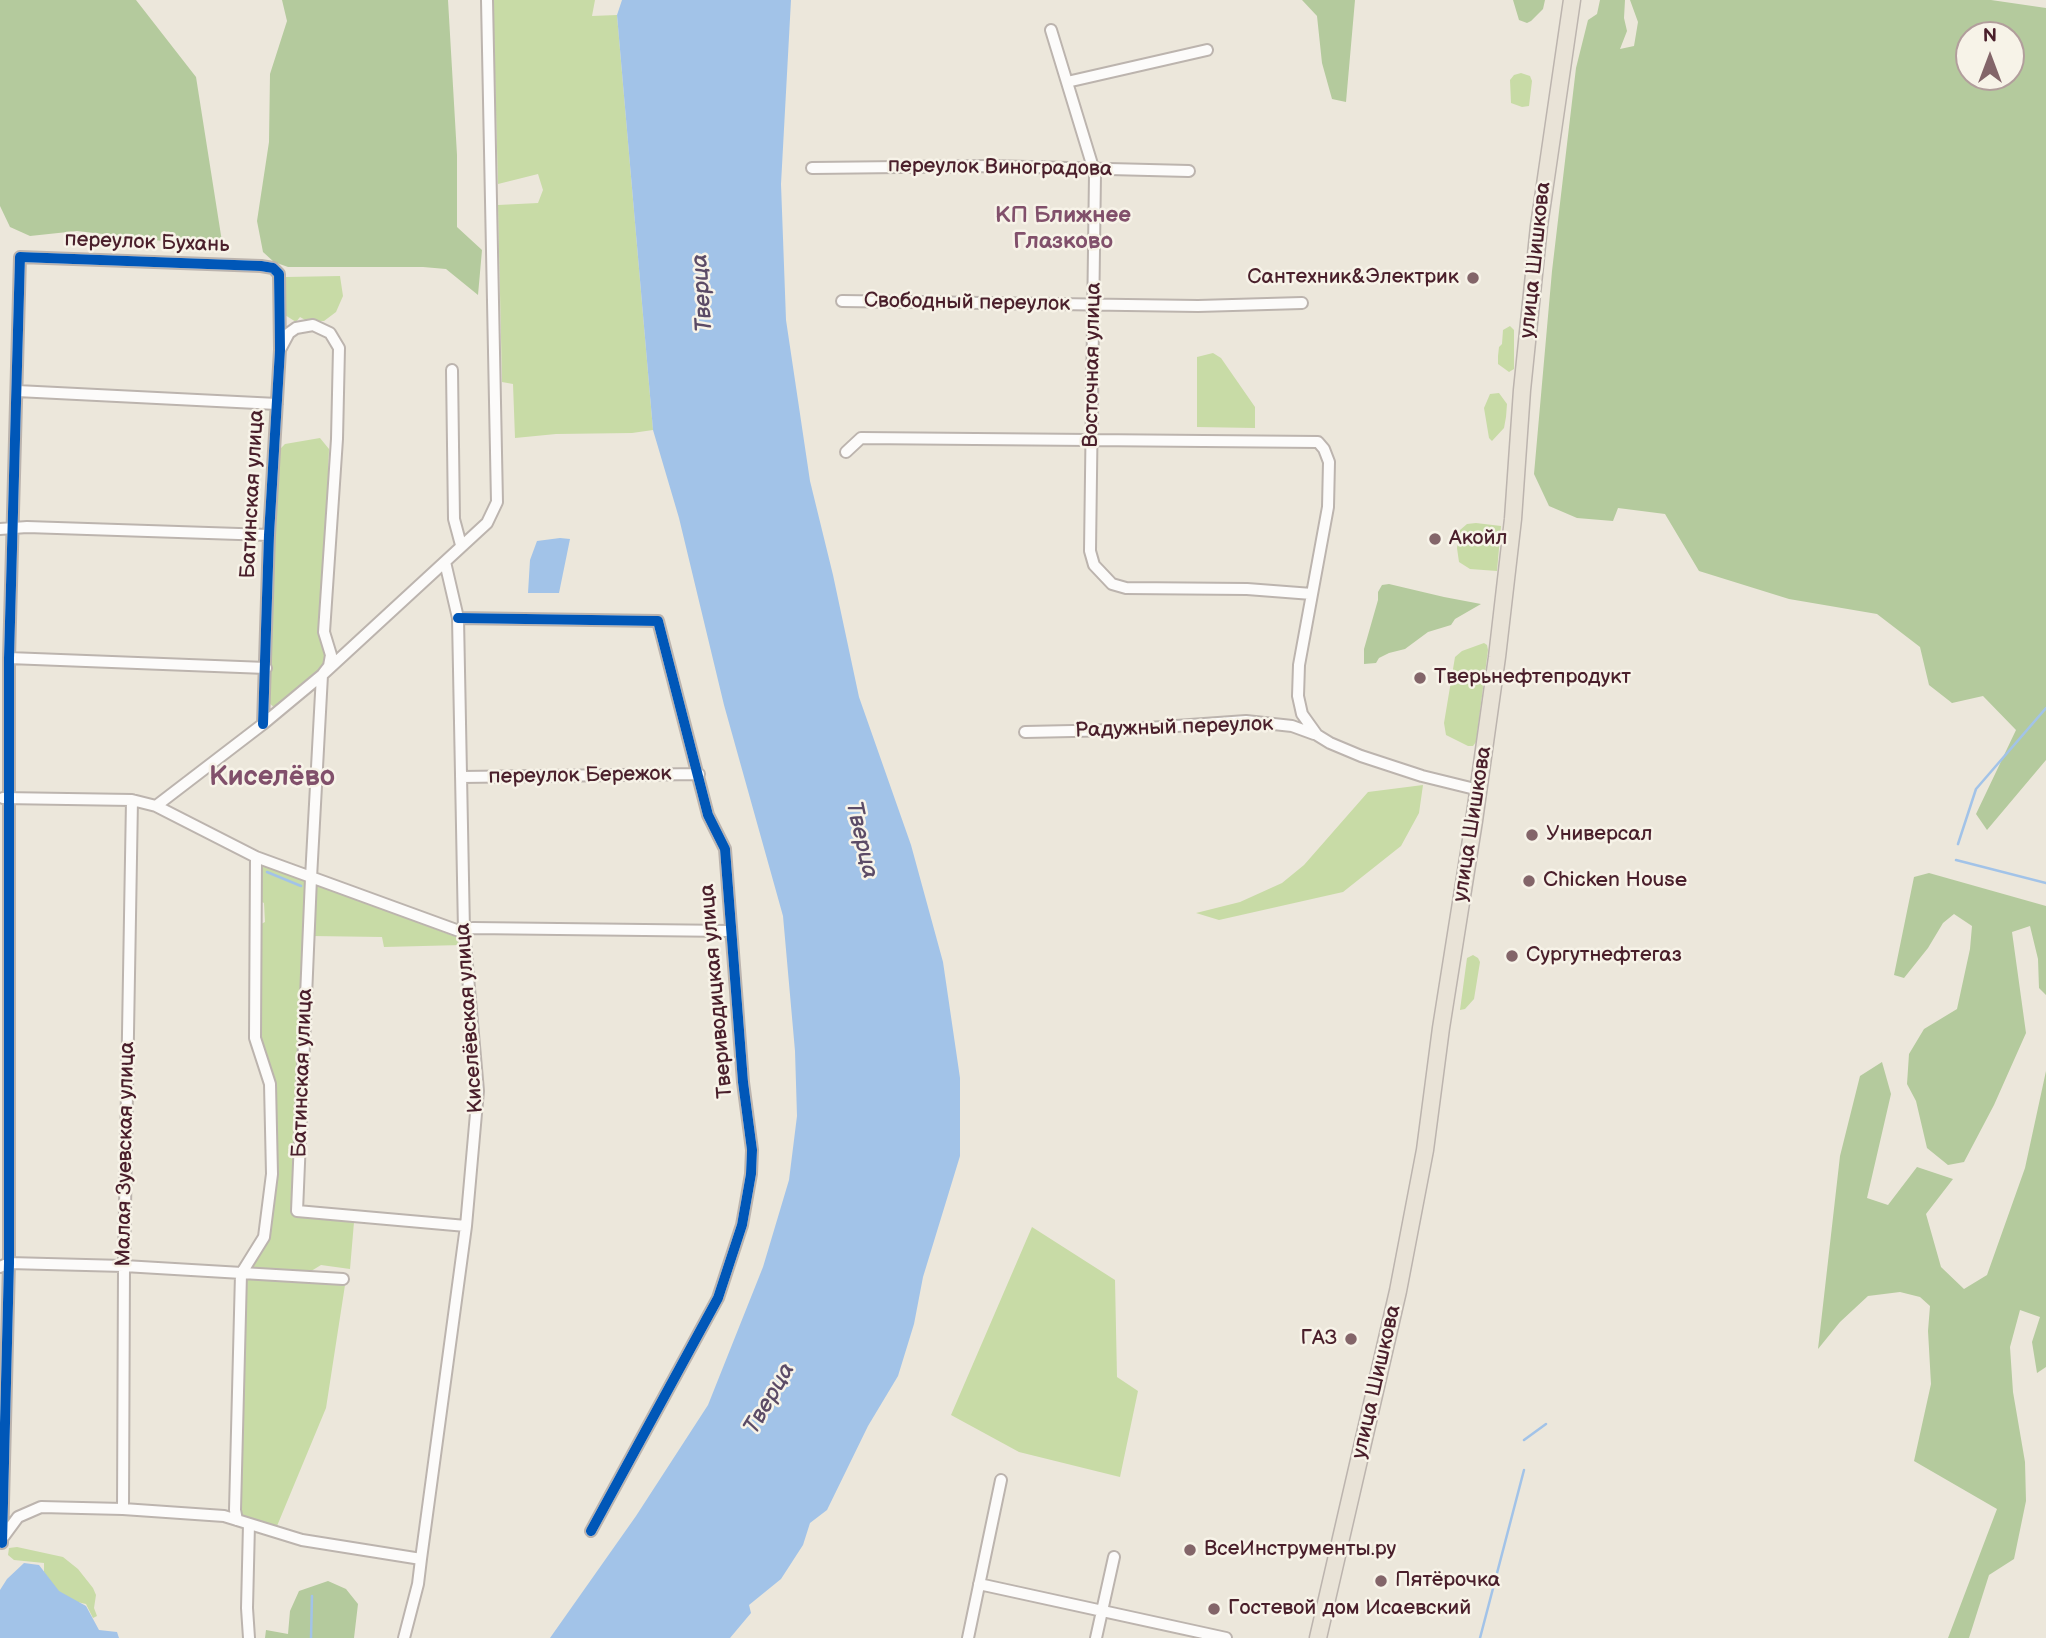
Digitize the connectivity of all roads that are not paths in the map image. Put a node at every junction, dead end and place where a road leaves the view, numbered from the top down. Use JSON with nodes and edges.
{"nodes":[{"id":1,"x":487,"y":0,"type":"edge"},
{"id":2,"x":1572,"y":0,"type":"edge"},
{"id":3,"x":1051,"y":30,"type":"dead end"},
{"id":4,"x":1207,"y":50,"type":"dead end"},
{"id":5,"x":1067,"y":82,"type":"junction"},
{"id":6,"x":812,"y":168,"type":"dead end"},
{"id":7,"x":1094,"y":169,"type":"junction"},
{"id":8,"x":1189,"y":171,"type":"dead end"},
{"id":9,"x":274,"y":268,"type":"joint"},
{"id":10,"x":842,"y":301,"type":"dead end"},
{"id":11,"x":1302,"y":303,"type":"dead end"},
{"id":12,"x":1094,"y":306,"type":"junction"},
{"id":13,"x":280,"y":351,"type":"junction"},
{"id":14,"x":452,"y":370,"type":"dead end"},
{"id":15,"x":17,"y":391,"type":"junction"},
{"id":16,"x":277,"y":404,"type":"junction"},
{"id":17,"x":1092,"y":440,"type":"junction"},
{"id":18,"x":846,"y":452,"type":"dead end"},
{"id":19,"x":0,"y":529,"type":"edge"},
{"id":20,"x":13,"y":529,"type":"junction"},
{"id":21,"x":269,"y":535,"type":"junction"},
{"id":22,"x":461,"y":545,"type":"junction"},
{"id":23,"x":445,"y":562,"type":"junction"},
{"id":24,"x":1312,"y":594,"type":"junction"},
{"id":25,"x":458,"y":618,"type":"junction"},
{"id":26,"x":9,"y":658,"type":"junction"},
{"id":27,"x":265,"y":668,"type":"junction"},
{"id":28,"x":322,"y":675,"type":"junction"},
{"id":29,"x":264,"y":724,"type":"junction"},
{"id":30,"x":1025,"y":732,"type":"dead end"},
{"id":31,"x":1320,"y":737,"type":"junction"},
{"id":32,"x":699,"y":774,"type":"junction"},
{"id":33,"x":461,"y":777,"type":"junction"},
{"id":34,"x":1479,"y":790,"type":"junction"},
{"id":35,"x":4,"y":798,"type":"edge"},
{"id":36,"x":132,"y":800,"type":"junction"},
{"id":37,"x":156,"y":806,"type":"junction"},
{"id":38,"x":256,"y":858,"type":"junction"},
{"id":39,"x":311,"y":878,"type":"junction"},
{"id":40,"x":464,"y":931,"type":"junction"},
{"id":41,"x":730,"y":931,"type":"junction"},
{"id":42,"x":466,"y":1226,"type":"junction"},
{"id":43,"x":4,"y":1265,"type":"edge"},
{"id":44,"x":124,"y":1266,"type":"junction"},
{"id":45,"x":241,"y":1273,"type":"junction"},
{"id":46,"x":343,"y":1279,"type":"dead end"},
{"id":47,"x":1001,"y":1480,"type":"dead end"},
{"id":48,"x":123,"y":1509,"type":"junction"},
{"id":49,"x":237,"y":1520,"type":"junction"},
{"id":50,"x":249,"y":1524,"type":"junction"},
{"id":51,"x":591,"y":1531,"type":"dead end"},
{"id":52,"x":1,"y":1544,"type":"edge"},
{"id":53,"x":1114,"y":1557,"type":"dead end"},
{"id":54,"x":421,"y":1559,"type":"junction"},
{"id":55,"x":979,"y":1584,"type":"junction"},
{"id":56,"x":1102,"y":1611,"type":"junction"},
{"id":57,"x":249,"y":1638,"type":"edge"},
{"id":58,"x":404,"y":1638,"type":"edge"},
{"id":59,"x":968,"y":1638,"type":"edge"},
{"id":60,"x":1096,"y":1638,"type":"edge"},
{"id":61,"x":1226,"y":1638,"type":"edge"},
{"id":62,"x":1318,"y":1638,"type":"edge"}],
"edges":[{"from":1,"to":22,"type":"street"},
{"from":2,"to":34,"type":"main road","name":"улица Шишкова"},
{"from":3,"to":5,"type":"street","name":"Восточная улица"},
{"from":4,"to":5,"type":"street"},
{"from":5,"to":7,"type":"street","name":"Восточная улица"},
{"from":6,"to":7,"type":"street","name":"переулок Виноградова"},
{"from":7,"to":8,"type":"street","name":"переулок Виноградова"},
{"from":7,"to":12,"type":"street","name":"Восточная улица"},
{"from":9,"to":13,"type":"street","name":"Батинская улица"},
{"from":9,"to":15,"type":"street","name":"переулок Бухань"},
{"from":10,"to":12,"type":"street","name":"Свободный переулок"},
{"from":11,"to":12,"type":"street","name":"Свободный переулок"},
{"from":12,"to":17,"type":"street","name":"Восточная улица"},
{"from":13,"to":16,"type":"street","name":"Батинская улица"},
{"from":13,"to":28,"type":"street","name":"Батинская улица"},
{"from":14,"to":22,"type":"street"},
{"from":15,"to":16,"type":"street"},
{"from":15,"to":20,"type":"street"},
{"from":16,"to":21,"type":"street","name":"Батинская улица"},
{"from":17,"to":18,"type":"street"},
{"from":17,"to":24,"type":"street","name":"Восточная улица"},
{"from":17,"to":24,"type":"street"},
{"from":19,"to":20,"type":"street"},
{"from":20,"to":21,"type":"street"},
{"from":20,"to":26,"type":"street"},
{"from":21,"to":27,"type":"street","name":"Батинская улица"},
{"from":22,"to":23,"type":"street"},
{"from":23,"to":25,"type":"street","name":"Киселёвская улица"},
{"from":23,"to":28,"type":"street"},
{"from":24,"to":31,"type":"street"},
{"from":25,"to":32,"type":"street","name":"Твериводицкая улица"},
{"from":25,"to":33,"type":"street","name":"Киселёвская улица"},
{"from":26,"to":27,"type":"street"},
{"from":26,"to":35,"type":"street"},
{"from":27,"to":29,"type":"street","name":"Батинская улица"},
{"from":28,"to":29,"type":"street"},
{"from":28,"to":39,"type":"street","name":"Батинская улица"},
{"from":29,"to":37,"type":"street"},
{"from":30,"to":31,"type":"street","name":"Радужный переулок"},
{"from":31,"to":34,"type":"street","name":"Радужный переулок"},
{"from":32,"to":33,"type":"street","name":"переулок Бережок"},
{"from":32,"to":41,"type":"street","name":"Твериводицкая улица"},
{"from":33,"to":40,"type":"street","name":"Киселёвская улица"},
{"from":34,"to":62,"type":"main road","name":"улица Шишкова"},
{"from":35,"to":36,"type":"street"},
{"from":35,"to":43,"type":"street"},
{"from":36,"to":37,"type":"street"},
{"from":36,"to":44,"type":"street","name":"Малая Зуевская улица"},
{"from":37,"to":38,"type":"street"},
{"from":38,"to":39,"type":"street"},
{"from":38,"to":45,"type":"street","name":"Батинская улица"},
{"from":39,"to":40,"type":"street"},
{"from":39,"to":42,"type":"street","name":"Батинская улица"},
{"from":40,"to":41,"type":"street"},
{"from":40,"to":42,"type":"street","name":"Киселёвская улица"},
{"from":41,"to":51,"type":"street","name":"Твериводицкая улица"},
{"from":42,"to":54,"type":"street","name":"Киселёвская улица"},
{"from":43,"to":44,"type":"street"},
{"from":43,"to":52,"type":"street"},
{"from":44,"to":45,"type":"street"},
{"from":44,"to":48,"type":"street","name":"Малая Зуевская улица"},
{"from":45,"to":46,"type":"street"},
{"from":45,"to":49,"type":"street"},
{"from":47,"to":55,"type":"street"},
{"from":48,"to":49,"type":"street"},
{"from":48,"to":52,"type":"street"},
{"from":49,"to":50,"type":"street"},
{"from":50,"to":54,"type":"street"},
{"from":50,"to":57,"type":"street"},
{"from":53,"to":56,"type":"street"},
{"from":54,"to":58,"type":"street","name":"Киселёвская улица"},
{"from":55,"to":56,"type":"street"},
{"from":55,"to":59,"type":"street"},
{"from":56,"to":60,"type":"street"},
{"from":56,"to":61,"type":"street"}]}
